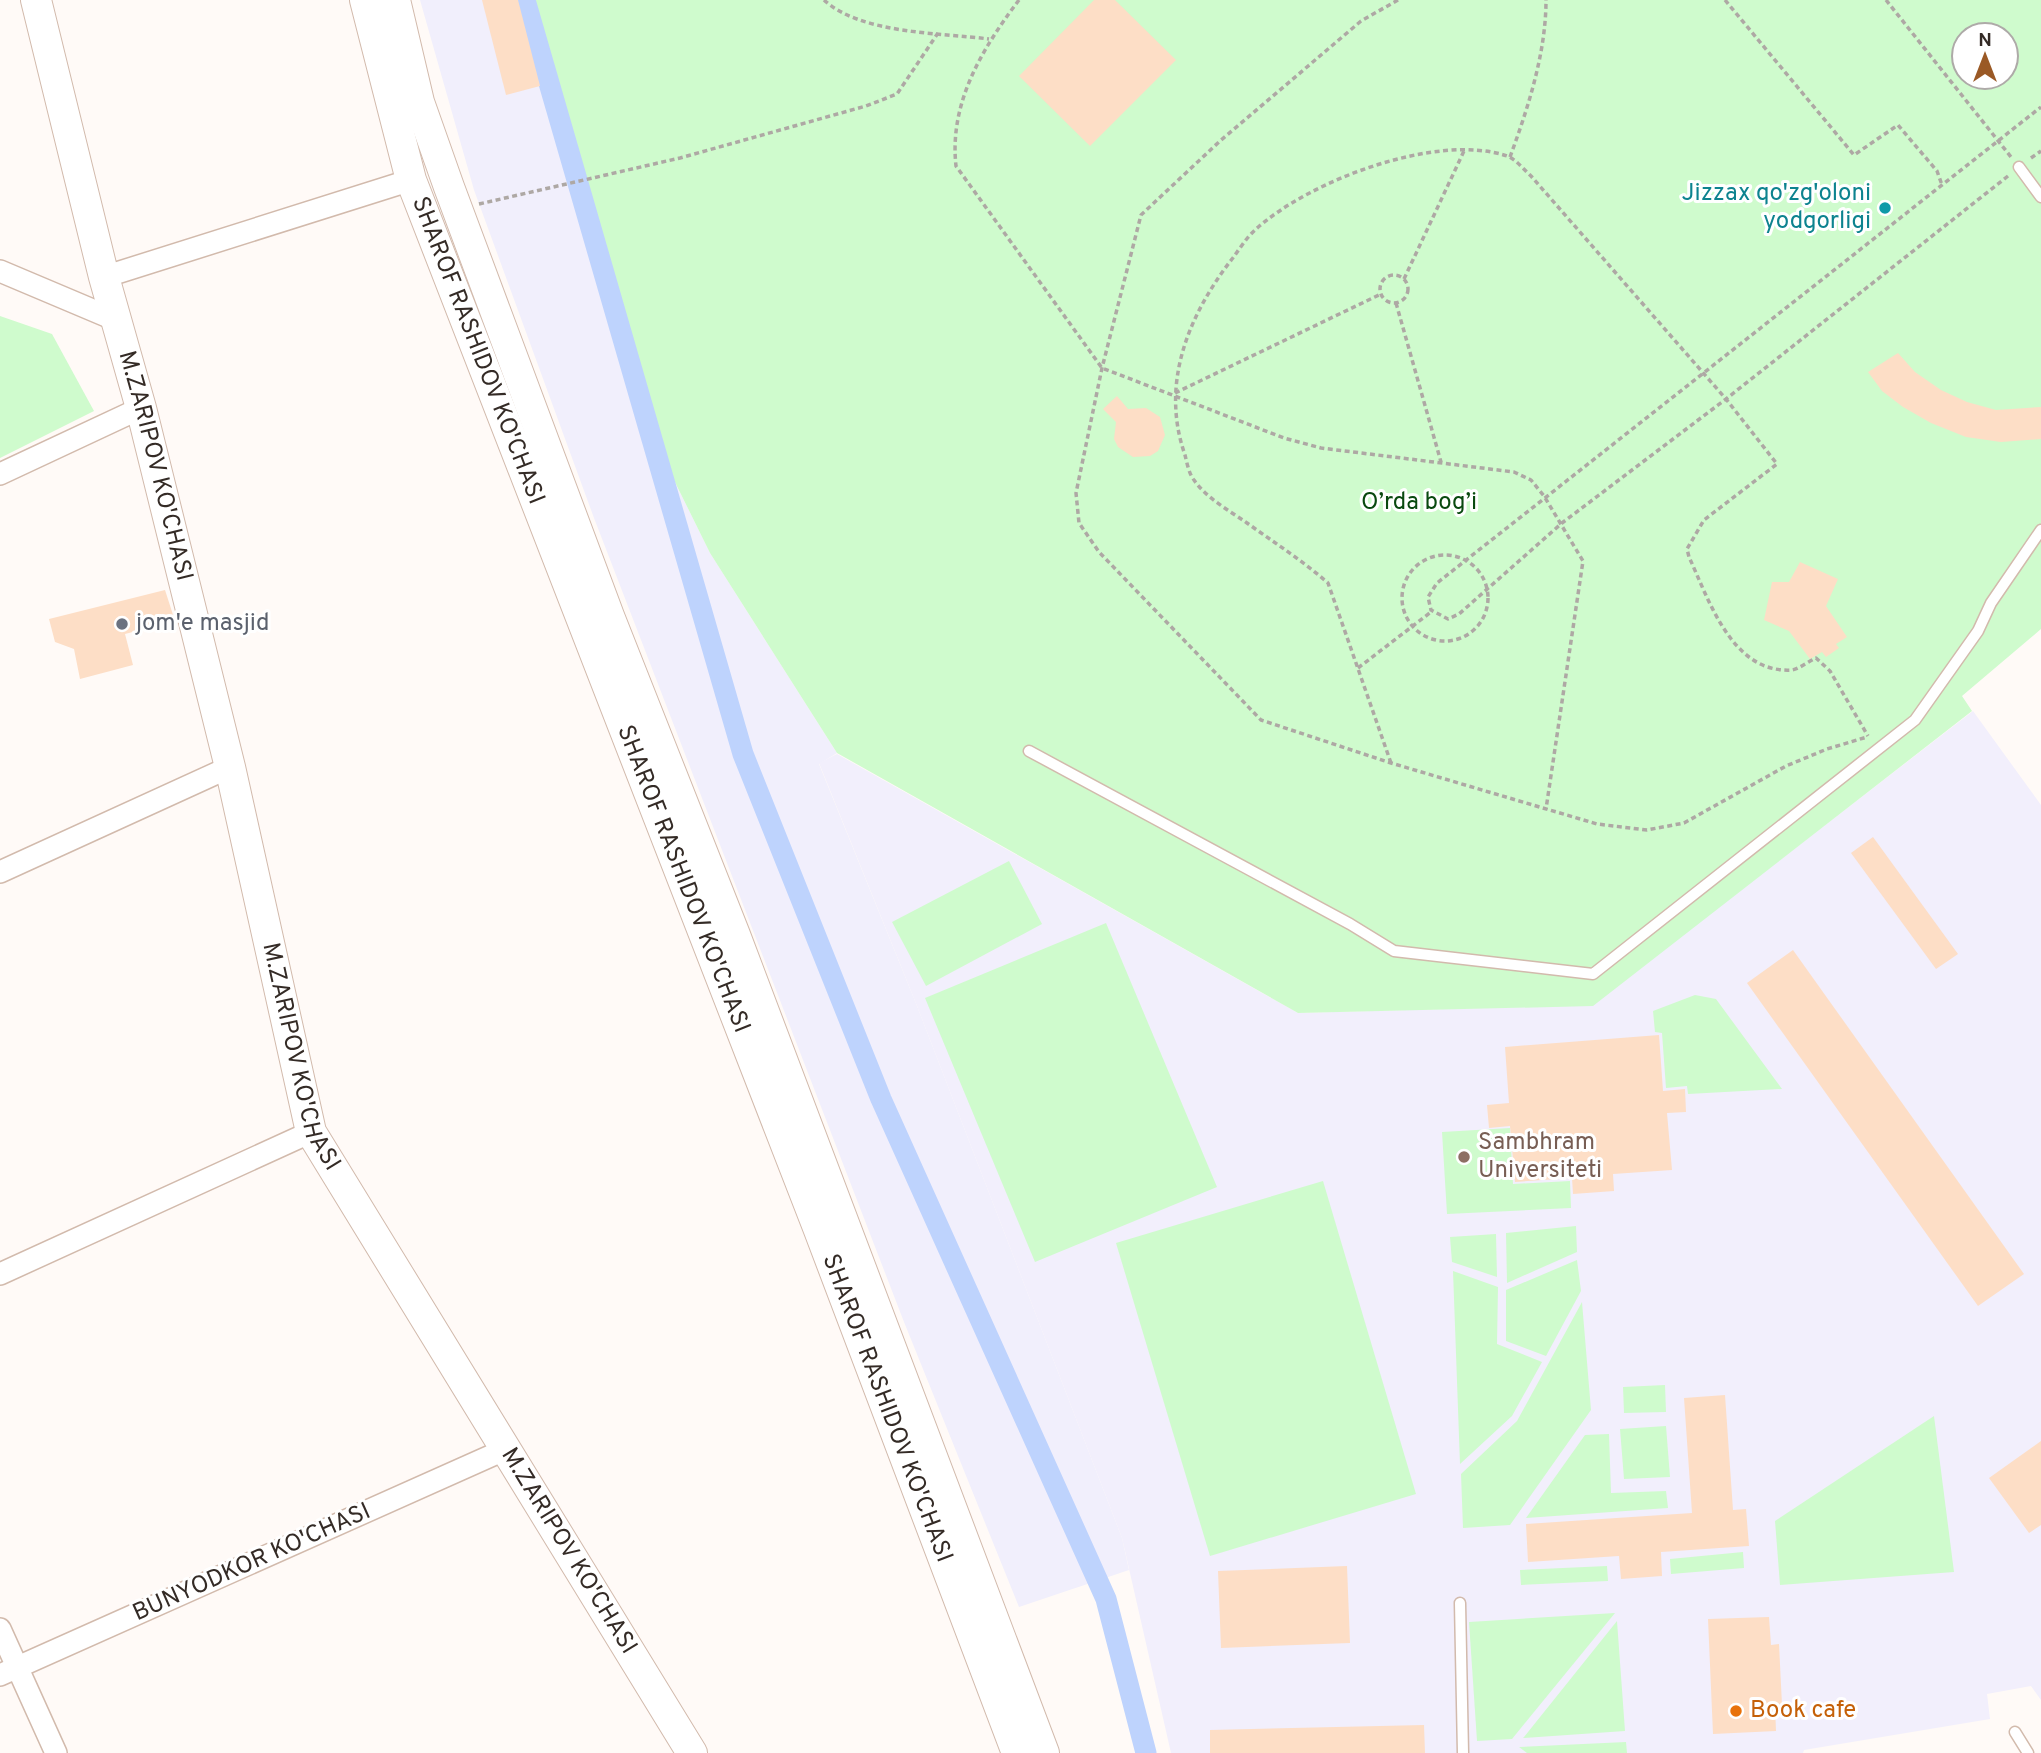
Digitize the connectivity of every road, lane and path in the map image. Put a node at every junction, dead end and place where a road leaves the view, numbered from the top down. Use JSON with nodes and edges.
{"nodes":[{"id":1,"x":36,"y":0,"type":"edge"},
{"id":2,"x":365,"y":0,"type":"edge"},
{"id":3,"x":395,"y":0,"type":"edge"},
{"id":4,"x":824,"y":0,"type":"edge"},
{"id":5,"x":1019,"y":0,"type":"edge"},
{"id":6,"x":1398,"y":0,"type":"edge"},
{"id":7,"x":1546,"y":0,"type":"edge"},
{"id":8,"x":1725,"y":0,"type":"edge"},
{"id":9,"x":1886,"y":0,"type":"edge"},
{"id":10,"x":938,"y":33,"type":"junction"},
{"id":11,"x":989,"y":38,"type":"junction"},
{"id":12,"x":2041,"y":107,"type":"edge"},
{"id":13,"x":1997,"y":141,"type":"junction"},
{"id":14,"x":1464,"y":151,"type":"junction"},
{"id":15,"x":1510,"y":157,"type":"junction"},
{"id":16,"x":2019,"y":167,"type":"joint"},
{"id":17,"x":443,"y":171,"type":"junction"},
{"id":18,"x":411,"y":180,"type":"junction"},
{"id":19,"x":1942,"y":185,"type":"junction"},
{"id":20,"x":2041,"y":197,"type":"edge"},
{"id":21,"x":458,"y":209,"type":"junction"},
{"id":22,"x":0,"y":271,"type":"edge"},
{"id":23,"x":104,"y":277,"type":"junction"},
{"id":24,"x":1404,"y":279,"type":"junction"},
{"id":25,"x":1381,"y":294,"type":"junction"},
{"id":26,"x":1396,"y":303,"type":"junction"},
{"id":27,"x":116,"y":320,"type":"junction"},
{"id":28,"x":1102,"y":368,"type":"junction"},
{"id":29,"x":1702,"y":374,"type":"junction"},
{"id":30,"x":1174,"y":394,"type":"junction"},
{"id":31,"x":1726,"y":399,"type":"junction"},
{"id":32,"x":141,"y":408,"type":"junction"},
{"id":33,"x":1441,"y":464,"type":"junction"},
{"id":34,"x":0,"y":474,"type":"edge"},
{"id":35,"x":1544,"y":496,"type":"junction"},
{"id":36,"x":1562,"y":523,"type":"junction"},
{"id":37,"x":2041,"y":530,"type":"edge"},
{"id":38,"x":1466,"y":561,"type":"junction"},
{"id":39,"x":1487,"y":586,"type":"junction"},
{"id":40,"x":1432,"y":611,"type":"junction"},
{"id":41,"x":1411,"y":624,"type":"junction"},
{"id":42,"x":1358,"y":668,"type":"junction"},
{"id":43,"x":1878,"y":733,"type":"dead end"},
{"id":44,"x":1868,"y":736,"type":"junction"},
{"id":45,"x":1029,"y":751,"type":"dead end"},
{"id":46,"x":1391,"y":762,"type":"junction"},
{"id":47,"x":230,"y":767,"type":"junction"},
{"id":48,"x":1546,"y":809,"type":"junction"},
{"id":49,"x":0,"y":872,"type":"edge"},
{"id":50,"x":311,"y":1132,"type":"junction"},
{"id":51,"x":0,"y":1274,"type":"edge"},
{"id":52,"x":504,"y":1450,"type":"junction"},
{"id":53,"x":1460,"y":1603,"type":"dead end"},
{"id":54,"x":0,"y":1629,"type":"edge"},
{"id":55,"x":9,"y":1671,"type":"edge"},
{"id":56,"x":2015,"y":1732,"type":"dead end"},
{"id":57,"x":56,"y":1753,"type":"edge"},
{"id":58,"x":692,"y":1753,"type":"edge"},
{"id":59,"x":1017,"y":1753,"type":"edge"},
{"id":60,"x":1044,"y":1753,"type":"edge"},
{"id":61,"x":1463,"y":1753,"type":"edge"},
{"id":62,"x":2028,"y":1753,"type":"edge"}],
"edges":[{"from":1,"to":23,"type":"street","name":"M.ZARIPOV KO'CHASI"},
{"from":2,"to":18,"type":"street","name":"SHAROF RASHIDOV KO'CHASI"},
{"from":3,"to":17,"type":"street"},
{"from":4,"to":10,"type":"path"},
{"from":5,"to":11,"type":"path"},
{"from":6,"to":28,"type":"path"},
{"from":7,"to":15,"type":"path"},
{"from":8,"to":19,"type":"path"},
{"from":9,"to":13,"type":"path"},
{"from":10,"to":11,"type":"path"},
{"from":10,"to":21,"type":"path"},
{"from":11,"to":28,"type":"path"},
{"from":12,"to":13,"type":"path"},
{"from":13,"to":19,"type":"path"},
{"from":14,"to":15,"type":"path"},
{"from":14,"to":24,"type":"path"},
{"from":14,"to":30,"type":"path"},
{"from":15,"to":29,"type":"path"},
{"from":16,"to":20,"type":"lane"},
{"from":16,"to":31,"type":"path"},
{"from":17,"to":18,"type":"street"},
{"from":17,"to":21,"type":"street"},
{"from":18,"to":23,"type":"street"},
{"from":18,"to":59,"type":"street","name":"SHAROF RASHIDOV KO'CHASI"},
{"from":19,"to":29,"type":"path"},
{"from":21,"to":60,"type":"street"},
{"from":22,"to":27,"type":"street"},
{"from":23,"to":27,"type":"street","name":"M.ZARIPOV KO'CHASI"},
{"from":24,"to":25,"type":"path"},
{"from":24,"to":26,"type":"path"},
{"from":25,"to":26,"type":"path"},
{"from":25,"to":30,"type":"path"},
{"from":26,"to":33,"type":"path"},
{"from":27,"to":32,"type":"street","name":"M.ZARIPOV KO'CHASI"},
{"from":28,"to":30,"type":"path"},
{"from":28,"to":46,"type":"path"},
{"from":29,"to":31,"type":"path"},
{"from":29,"to":35,"type":"path"},
{"from":30,"to":33,"type":"path"},
{"from":30,"to":42,"type":"path"},
{"from":31,"to":36,"type":"path"},
{"from":31,"to":44,"type":"path"},
{"from":32,"to":34,"type":"street"},
{"from":32,"to":47,"type":"street","name":"M.ZARIPOV KO'CHASI"},
{"from":33,"to":35,"type":"path"},
{"from":35,"to":36,"type":"path"},
{"from":35,"to":38,"type":"path"},
{"from":36,"to":39,"type":"path"},
{"from":36,"to":48,"type":"path"},
{"from":37,"to":45,"type":"lane"},
{"from":38,"to":39,"type":"path"},
{"from":38,"to":40,"type":"path"},
{"from":38,"to":41,"type":"path"},
{"from":39,"to":40,"type":"path"},
{"from":39,"to":41,"type":"path"},
{"from":40,"to":41,"type":"path"},
{"from":41,"to":42,"type":"path"},
{"from":42,"to":46,"type":"path"},
{"from":43,"to":44,"type":"path"},
{"from":44,"to":48,"type":"path"},
{"from":46,"to":48,"type":"path"},
{"from":47,"to":49,"type":"street"},
{"from":47,"to":50,"type":"street","name":"M.ZARIPOV KO'CHASI"},
{"from":50,"to":51,"type":"street"},
{"from":50,"to":52,"type":"street","name":"M.ZARIPOV KO'CHASI"},
{"from":52,"to":55,"type":"street","name":"BUNYODKOR KO'CHASI"},
{"from":52,"to":58,"type":"street","name":"M.ZARIPOV KO'CHASI"},
{"from":53,"to":61,"type":"lane"},
{"from":54,"to":55,"type":"street"},
{"from":55,"to":57,"type":"street"},
{"from":56,"to":62,"type":"lane"}]}
